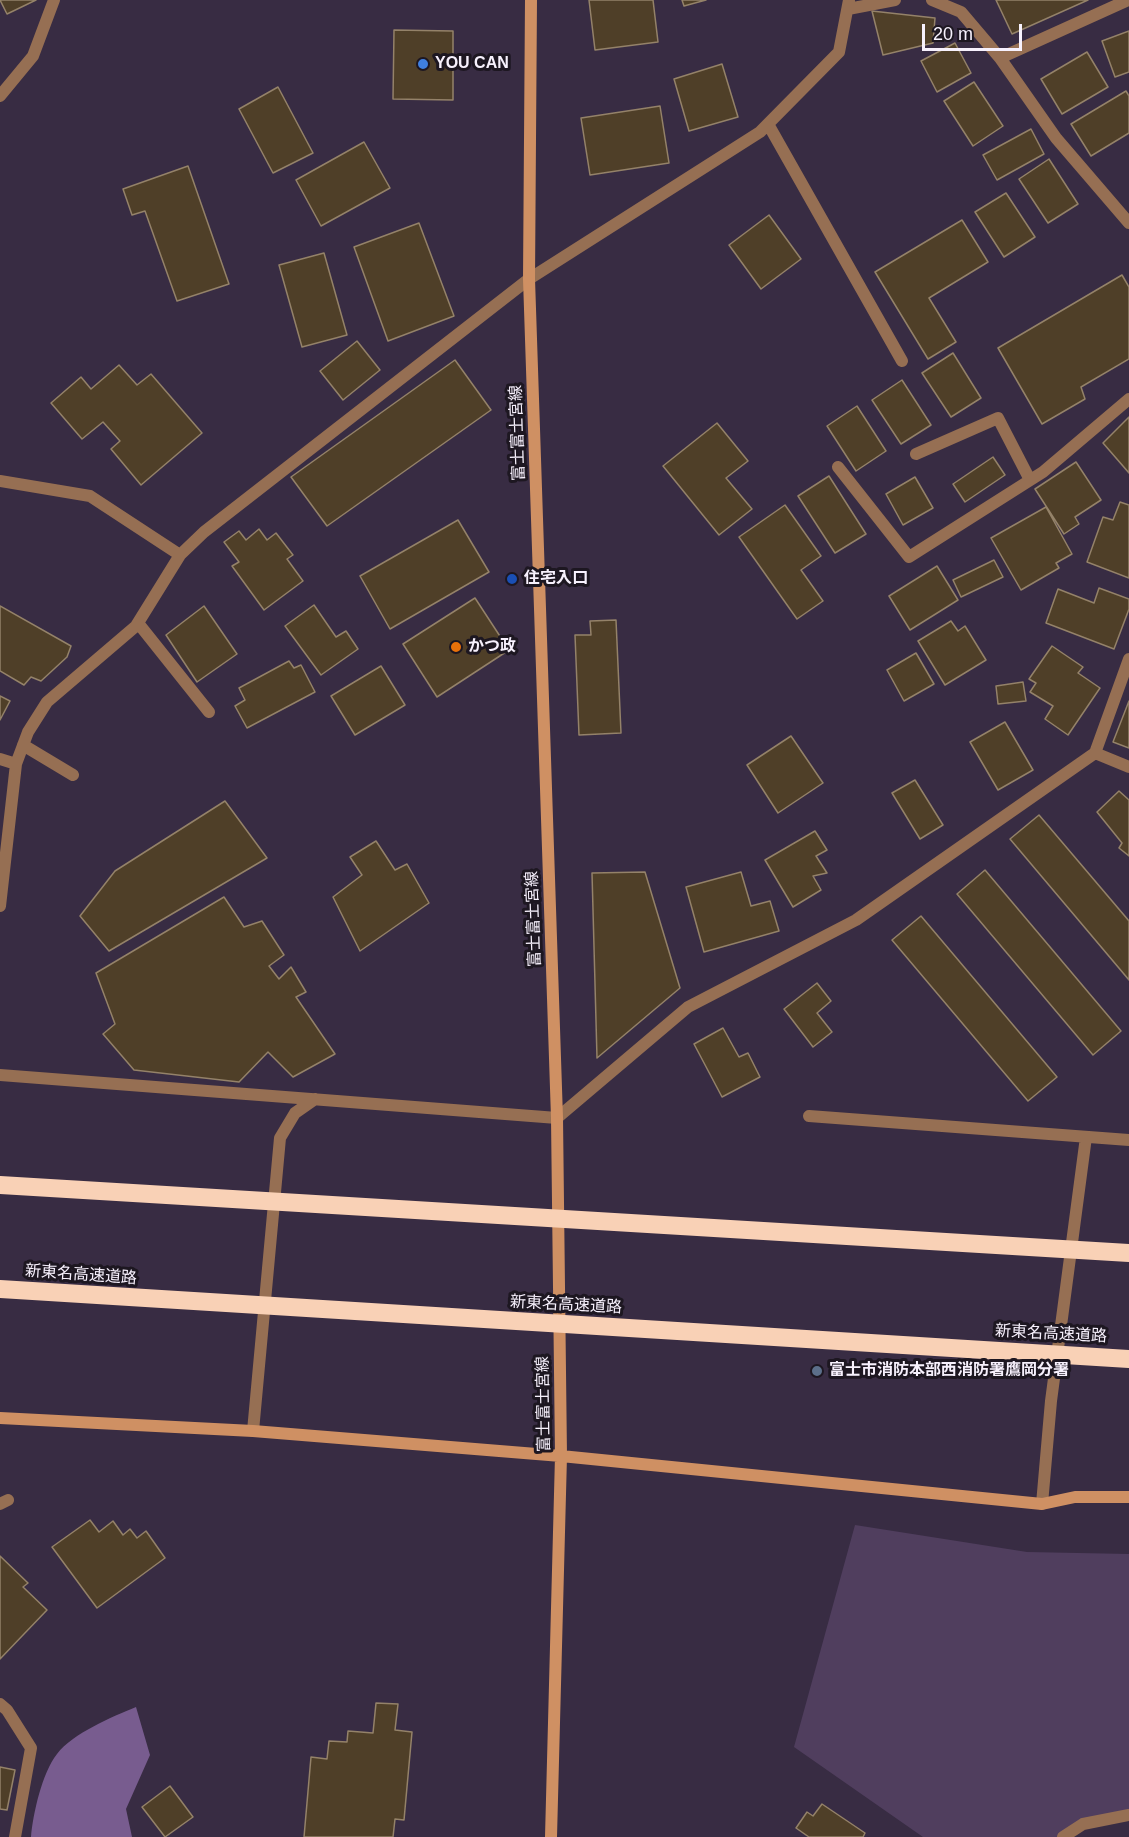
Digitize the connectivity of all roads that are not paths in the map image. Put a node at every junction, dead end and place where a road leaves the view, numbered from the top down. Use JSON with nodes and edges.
{"nodes":[{"id":1,"x":54,"y":0,"type":"edge"},
{"id":2,"x":531,"y":0,"type":"edge"},
{"id":3,"x":895,"y":0,"type":"edge"},
{"id":4,"x":932,"y":0,"type":"edge"},
{"id":5,"x":1128,"y":0,"type":"edge"},
{"id":6,"x":848,"y":4,"type":"edge"},
{"id":7,"x":1000,"y":58,"type":"junction"},
{"id":8,"x":0,"y":96,"type":"edge"},
{"id":9,"x":768,"y":124,"type":"junction"},
{"id":10,"x":1129,"y":223,"type":"edge"},
{"id":11,"x":529,"y":279,"type":"junction"},
{"id":12,"x":902,"y":360,"type":"dead end"},
{"id":13,"x":1129,"y":399,"type":"edge"},
{"id":14,"x":916,"y":454,"type":"dead end"},
{"id":15,"x":838,"y":467,"type":"dead end"},
{"id":16,"x":1030,"y":480,"type":"junction"},
{"id":17,"x":0,"y":481,"type":"edge"},
{"id":18,"x":180,"y":555,"type":"junction"},
{"id":19,"x":138,"y":623,"type":"junction"},
{"id":20,"x":1129,"y":659,"type":"edge"},
{"id":21,"x":209,"y":712,"type":"dead end"},
{"id":22,"x":23,"y":745,"type":"junction"},
{"id":23,"x":1095,"y":753,"type":"junction"},
{"id":24,"x":0,"y":759,"type":"edge"},
{"id":25,"x":16,"y":764,"type":"junction"},
{"id":26,"x":1129,"y":767,"type":"edge"},
{"id":27,"x":73,"y":775,"type":"dead end"},
{"id":28,"x":0,"y":906,"type":"edge"},
{"id":29,"x":0,"y":1075,"type":"edge"},
{"id":30,"x":315,"y":1100,"type":"junction"},
{"id":31,"x":809,"y":1116,"type":"dead end"},
{"id":32,"x":557,"y":1118,"type":"junction"},
{"id":33,"x":1086,"y":1137,"type":"junction"},
{"id":34,"x":1129,"y":1140,"type":"edge"},
{"id":35,"x":0,"y":1185,"type":"edge"},
{"id":36,"x":1129,"y":1253,"type":"edge"},
{"id":37,"x":0,"y":1289,"type":"edge"},
{"id":38,"x":1129,"y":1359,"type":"edge"},
{"id":39,"x":0,"y":1418,"type":"edge"},
{"id":40,"x":253,"y":1431,"type":"junction"},
{"id":41,"x":561,"y":1456,"type":"junction"},
{"id":42,"x":1129,"y":1497,"type":"edge"},
{"id":43,"x":1042,"y":1504,"type":"junction"},
{"id":44,"x":0,"y":1704,"type":"edge"},
{"id":45,"x":1129,"y":1815,"type":"edge"},
{"id":46,"x":15,"y":1837,"type":"edge"},
{"id":47,"x":551,"y":1837,"type":"edge"},
{"id":48,"x":1063,"y":1837,"type":"edge"}],
"edges":[{"from":1,"to":8,"type":"street"},
{"from":2,"to":11,"type":"main road","name":"富士富士宮線"},
{"from":3,"to":6,"type":"street"},
{"from":4,"to":7,"type":"street"},
{"from":5,"to":7,"type":"street"},
{"from":6,"to":9,"type":"street"},
{"from":7,"to":10,"type":"street"},
{"from":9,"to":11,"type":"street"},
{"from":9,"to":12,"type":"street"},
{"from":11,"to":18,"type":"street"},
{"from":11,"to":32,"type":"main road","name":"富士富士宮線"},
{"from":13,"to":16,"type":"street"},
{"from":14,"to":16,"type":"street"},
{"from":15,"to":16,"type":"street"},
{"from":17,"to":18,"type":"street"},
{"from":18,"to":19,"type":"street"},
{"from":19,"to":21,"type":"street"},
{"from":19,"to":22,"type":"street"},
{"from":20,"to":23,"type":"street"},
{"from":22,"to":25,"type":"street"},
{"from":22,"to":27,"type":"street"},
{"from":23,"to":26,"type":"street"},
{"from":23,"to":32,"type":"street"},
{"from":24,"to":25,"type":"street"},
{"from":25,"to":28,"type":"street"},
{"from":29,"to":30,"type":"street"},
{"from":30,"to":32,"type":"street"},
{"from":30,"to":40,"type":"street"},
{"from":31,"to":33,"type":"street"},
{"from":32,"to":41,"type":"main road","name":"富士富士宮線"},
{"from":33,"to":34,"type":"street"},
{"from":33,"to":43,"type":"street"},
{"from":35,"to":36,"type":"highway","bridge":true},
{"from":37,"to":38,"type":"highway","name":"新東名高速道路","bridge":true},
{"from":39,"to":40,"type":"main road"},
{"from":40,"to":41,"type":"main road"},
{"from":41,"to":43,"type":"main road"},
{"from":41,"to":47,"type":"main road","name":"富士富士宮線"},
{"from":42,"to":43,"type":"main road"},
{"from":44,"to":46,"type":"street"},
{"from":45,"to":48,"type":"street"}]}
